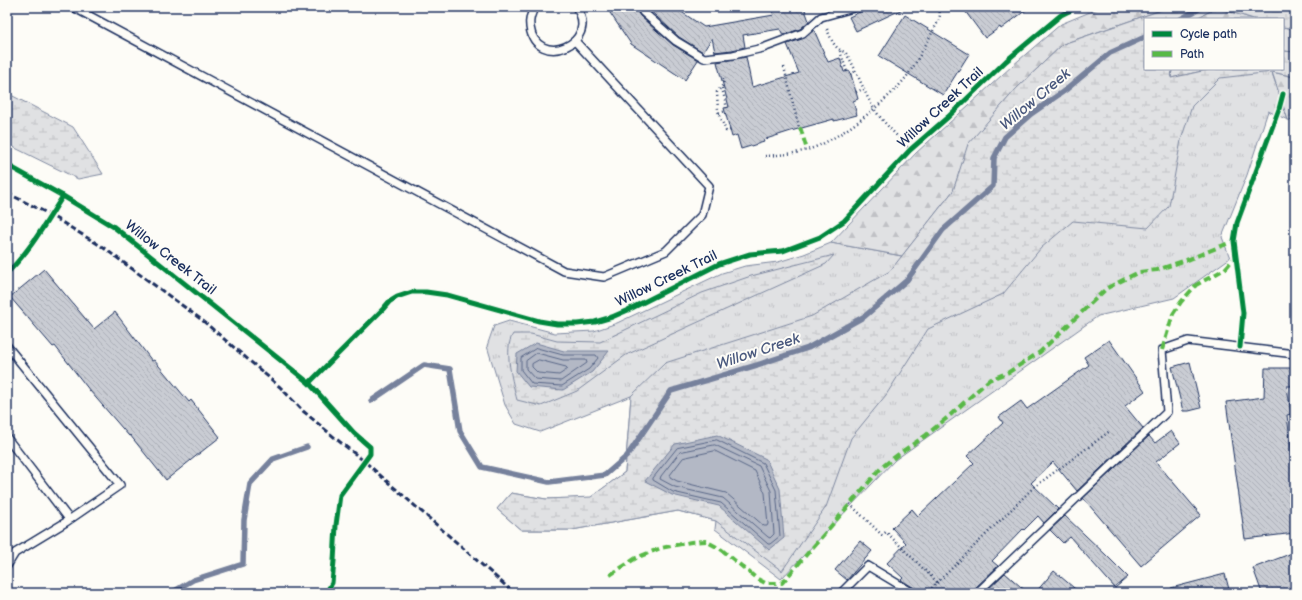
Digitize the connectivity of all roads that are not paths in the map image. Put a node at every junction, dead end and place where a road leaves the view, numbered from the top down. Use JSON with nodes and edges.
{"nodes":[{"id":1,"x":73,"y":7,"type":"edge"},
{"id":2,"x":535,"y":7,"type":"edge"},
{"id":3,"x":576,"y":7,"type":"edge"},
{"id":4,"x":640,"y":7,"type":"edge"},
{"id":5,"x":857,"y":7,"type":"edge"},
{"id":6,"x":576,"y":41,"type":"junction"},
{"id":7,"x":7,"y":346,"type":"edge"},
{"id":8,"x":1295,"y":354,"type":"edge"},
{"id":9,"x":7,"y":438,"type":"edge"},
{"id":10,"x":69,"y":519,"type":"junction"},
{"id":11,"x":7,"y":566,"type":"edge"},
{"id":12,"x":841,"y":593,"type":"edge"},
{"id":13,"x":913,"y":593,"type":"edge"},
{"id":14,"x":977,"y":593,"type":"edge"}],
"edges":[{"from":1,"to":6,"type":"lane"},
{"from":2,"to":6,"type":"lane"},
{"from":3,"to":6,"type":"lane"},
{"from":4,"to":5,"type":"lane"},
{"from":7,"to":10,"type":"lane"},
{"from":8,"to":14,"type":"lane"},
{"from":9,"to":10,"type":"lane"},
{"from":10,"to":11,"type":"lane"},
{"from":12,"to":13,"type":"lane"}]}
